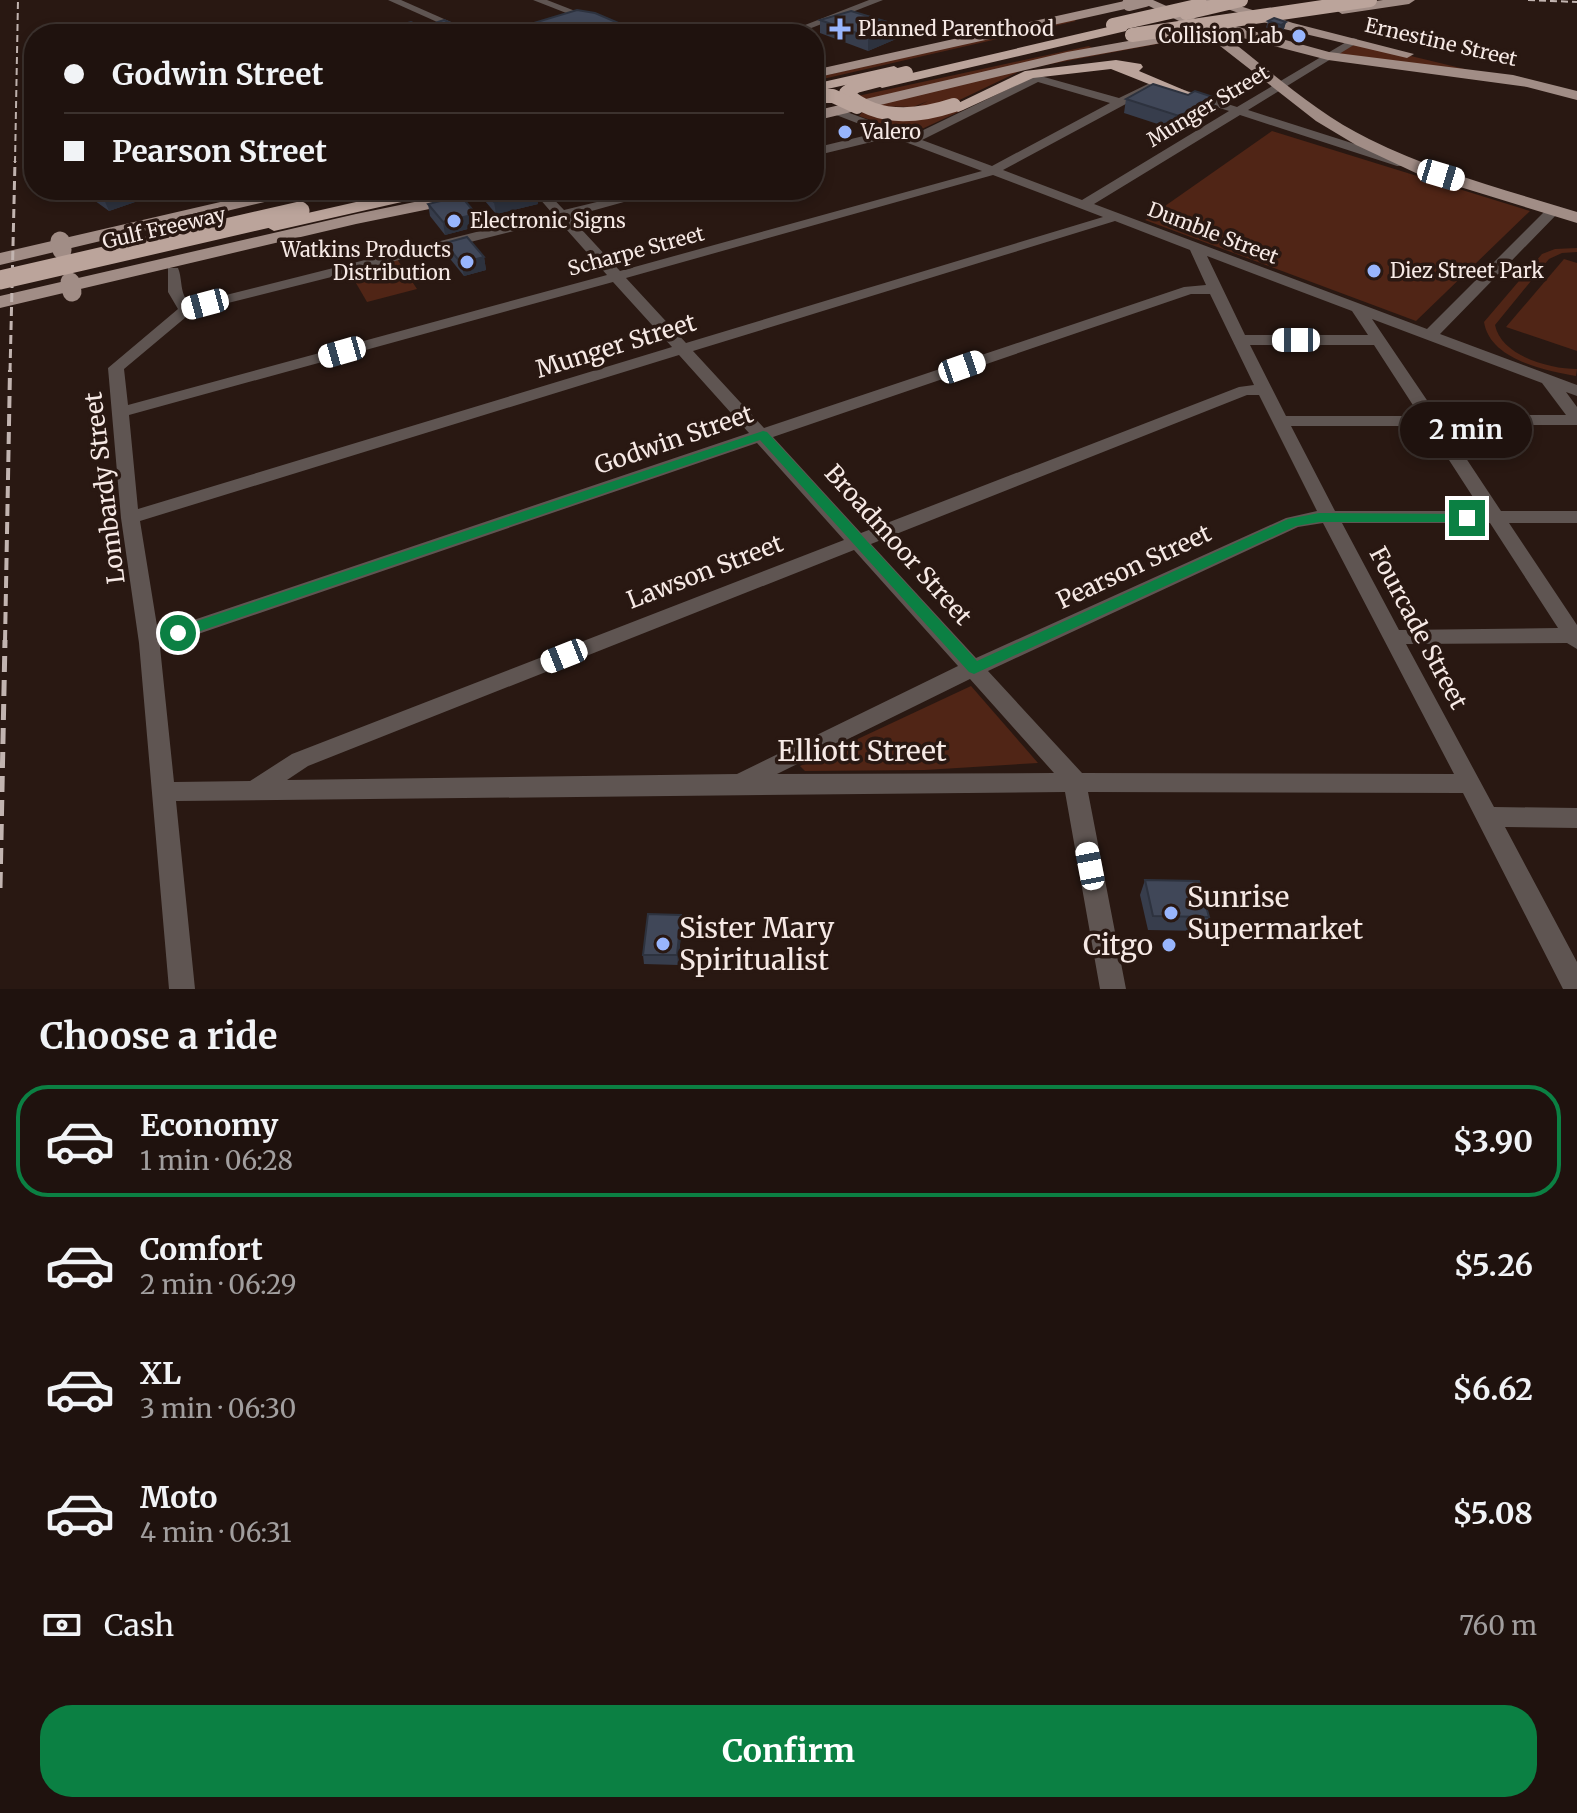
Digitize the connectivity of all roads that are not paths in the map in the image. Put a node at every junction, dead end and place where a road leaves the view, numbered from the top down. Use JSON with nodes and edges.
{"nodes":[{"id":1,"x":393,"y":0,"type":"edge"},
{"id":2,"x":538,"y":0,"type":"edge"},
{"id":3,"x":878,"y":0,"type":"edge"},
{"id":4,"x":1084,"y":0,"type":"edge"},
{"id":5,"x":1155,"y":0,"type":"edge"},
{"id":6,"x":1180,"y":0,"type":"edge"},
{"id":7,"x":1200,"y":0,"type":"edge"},
{"id":8,"x":1208,"y":0,"type":"edge"},
{"id":9,"x":1222,"y":0,"type":"edge"},
{"id":10,"x":1241,"y":0,"type":"edge"},
{"id":11,"x":1370,"y":0,"type":"edge"},
{"id":12,"x":1409,"y":0,"type":"edge"},
{"id":13,"x":1133,"y":1,"type":"edge"},
{"id":14,"x":581,"y":16,"type":"junction"},
{"id":15,"x":1303,"y":16,"type":"junction"},
{"id":16,"x":567,"y":21,"type":"edge"},
{"id":17,"x":1269,"y":21,"type":"junction"},
{"id":18,"x":449,"y":24,"type":"edge"},
{"id":19,"x":602,"y":24,"type":"edge"},
{"id":20,"x":814,"y":24,"type":"edge"},
{"id":21,"x":1118,"y":25,"type":"junction"},
{"id":22,"x":1216,"y":29,"type":"junction"},
{"id":23,"x":1309,"y":31,"type":"junction"},
{"id":24,"x":1353,"y":41,"type":"junction"},
{"id":25,"x":1127,"y":51,"type":"dead end"},
{"id":26,"x":1328,"y":56,"type":"junction"},
{"id":27,"x":864,"y":63,"type":"junction"},
{"id":28,"x":1075,"y":65,"type":"junction"},
{"id":29,"x":1109,"y":65,"type":"junction"},
{"id":30,"x":1136,"y":67,"type":"dead end"},
{"id":31,"x":824,"y":72,"type":"edge"},
{"id":32,"x":906,"y":73,"type":"junction"},
{"id":33,"x":1526,"y":83,"type":"junction"},
{"id":34,"x":1281,"y":86,"type":"junction"},
{"id":35,"x":1148,"y":87,"type":"junction"},
{"id":36,"x":824,"y":92,"type":"edge"},
{"id":37,"x":824,"y":92,"type":"edge"},
{"id":38,"x":824,"y":92,"type":"edge"},
{"id":39,"x":1184,"y":93,"type":"junction"},
{"id":40,"x":824,"y":95,"type":"edge"},
{"id":41,"x":1577,"y":96,"type":"edge"},
{"id":42,"x":1119,"y":102,"type":"junction"},
{"id":43,"x":956,"y":106,"type":"junction"},
{"id":44,"x":835,"y":111,"type":"junction"},
{"id":45,"x":1238,"y":111,"type":"junction"},
{"id":46,"x":824,"y":114,"type":"edge"},
{"id":47,"x":892,"y":133,"type":"junction"},
{"id":48,"x":912,"y":140,"type":"junction"},
{"id":49,"x":824,"y":150,"type":"edge"},
{"id":50,"x":1424,"y":170,"type":"junction"},
{"id":51,"x":994,"y":171,"type":"junction"},
{"id":52,"x":221,"y":200,"type":"edge"},
{"id":53,"x":318,"y":200,"type":"edge"},
{"id":54,"x":326,"y":200,"type":"edge"},
{"id":55,"x":453,"y":200,"type":"edge"},
{"id":56,"x":457,"y":200,"type":"edge"},
{"id":57,"x":548,"y":200,"type":"edge"},
{"id":58,"x":621,"y":200,"type":"edge"},
{"id":59,"x":295,"y":203,"type":"edge"},
{"id":60,"x":1083,"y":205,"type":"junction"},
{"id":61,"x":1553,"y":211,"type":"junction"},
{"id":62,"x":562,"y":215,"type":"junction"},
{"id":63,"x":1115,"y":217,"type":"junction"},
{"id":64,"x":1577,"y":218,"type":"edge"},
{"id":65,"x":1196,"y":248,"type":"junction"},
{"id":66,"x":0,"y":259,"type":"edge"},
{"id":67,"x":0,"y":271,"type":"edge"},
{"id":68,"x":173,"y":271,"type":"junction"},
{"id":69,"x":620,"y":277,"type":"junction"},
{"id":70,"x":0,"y":280,"type":"edge"},
{"id":71,"x":0,"y":289,"type":"edge"},
{"id":72,"x":1215,"y":289,"type":"junction"},
{"id":73,"x":0,"y":302,"type":"edge"},
{"id":74,"x":187,"y":309,"type":"junction"},
{"id":75,"x":1359,"y":310,"type":"junction"},
{"id":76,"x":1429,"y":336,"type":"junction"},
{"id":77,"x":1241,"y":340,"type":"junction"},
{"id":78,"x":1378,"y":340,"type":"junction"},
{"id":79,"x":685,"y":350,"type":"junction"},
{"id":80,"x":1548,"y":380,"type":"junction"},
{"id":81,"x":1266,"y":390,"type":"junction"},
{"id":82,"x":1577,"y":391,"type":"edge"},
{"id":83,"x":119,"y":413,"type":"junction"},
{"id":84,"x":1577,"y":419,"type":"edge"},
{"id":85,"x":1283,"y":421,"type":"junction"},
{"id":86,"x":1431,"y":422,"type":"junction"},
{"id":87,"x":763,"y":435,"type":"junction"},
{"id":88,"x":1577,"y":517,"type":"edge"},
{"id":89,"x":130,"y":518,"type":"junction"},
{"id":90,"x":1331,"y":518,"type":"junction"},
{"id":91,"x":1496,"y":518,"type":"junction"},
{"id":92,"x":859,"y":540,"type":"junction"},
{"id":93,"x":1395,"y":637,"type":"junction"},
{"id":94,"x":1576,"y":637,"type":"edge"},
{"id":95,"x":149,"y":643,"type":"junction"},
{"id":96,"x":974,"y":668,"type":"junction"},
{"id":97,"x":1074,"y":780,"type":"junction"},
{"id":98,"x":740,"y":782,"type":"junction"},
{"id":99,"x":1470,"y":784,"type":"junction"},
{"id":100,"x":254,"y":790,"type":"junction"},
{"id":101,"x":164,"y":792,"type":"junction"},
{"id":102,"x":1490,"y":817,"type":"junction"},
{"id":103,"x":1577,"y":818,"type":"edge"},
{"id":104,"x":182,"y":989,"type":"edge"},
{"id":105,"x":1113,"y":989,"type":"edge"},
{"id":106,"x":1577,"y":989,"type":"edge"}],
"edges":[{"from":1,"to":18,"type":"street"},
{"from":2,"to":14,"type":"street"},
{"from":3,"to":20,"type":"street"},
{"from":4,"to":27,"type":"main road"},
{"from":5,"to":22,"type":"main road"},
{"from":6,"to":21,"type":"highway"},
{"from":7,"to":21,"type":"highway","bridge":true},
{"from":8,"to":17,"type":"main road","name":"Ernestine Street"},
{"from":9,"to":21,"type":"highway","bridge":true},
{"from":10,"to":21,"type":"highway","bridge":true},
{"from":11,"to":21,"type":"highway","bridge":true},
{"from":12,"to":15,"type":"main road"},
{"from":13,"to":22,"type":"main road"},
{"from":13,"to":27,"type":"main road"},
{"from":14,"to":16,"type":"street"},
{"from":14,"to":19,"type":"street"},
{"from":15,"to":17,"type":"main road"},
{"from":15,"to":23,"type":"main road"},
{"from":17,"to":22,"type":"main road"},
{"from":17,"to":23,"type":"main road","name":"Ernestine Street"},
{"from":21,"to":32,"type":"highway"},
{"from":21,"to":36,"type":"highway"},
{"from":21,"to":37,"type":"highway"},
{"from":22,"to":26,"type":"main road","name":"Ernestine Street"},
{"from":22,"to":34,"type":"main road"},
{"from":22,"to":44,"type":"main road"},
{"from":23,"to":24,"type":"main road","name":"Ernestine Street"},
{"from":24,"to":26,"type":"street","name":"Munger Street"},
{"from":24,"to":33,"type":"main road","name":"Ernestine Street"},
{"from":25,"to":28,"type":"highway"},
{"from":26,"to":33,"type":"main road","name":"Ernestine Street"},
{"from":26,"to":34,"type":"street","name":"Munger Street"},
{"from":27,"to":31,"type":"main road"},
{"from":28,"to":29,"type":"highway"},
{"from":28,"to":35,"type":"highway"},
{"from":28,"to":43,"type":"highway"},
{"from":29,"to":30,"type":"highway"},
{"from":29,"to":39,"type":"highway"},
{"from":32,"to":38,"type":"highway","bridge":true},
{"from":32,"to":43,"type":"highway","bridge":true},
{"from":33,"to":41,"type":"main road","name":"Ernestine Street"},
{"from":34,"to":45,"type":"street","name":"Munger Street"},
{"from":34,"to":50,"type":"main road"},
{"from":35,"to":39,"type":"street"},
{"from":35,"to":42,"type":"street","name":"Scharpe Street"},
{"from":39,"to":45,"type":"street"},
{"from":40,"to":43,"type":"highway","bridge":true},
{"from":42,"to":48,"type":"street"},
{"from":42,"to":51,"type":"street","name":"Scharpe Street"},
{"from":44,"to":46,"type":"main road"},
{"from":44,"to":47,"type":"street","name":"Dumble Street"},
{"from":45,"to":50,"type":"street"},
{"from":45,"to":60,"type":"street","name":"Munger Street"},
{"from":47,"to":48,"type":"street","name":"Dumble Street"},
{"from":47,"to":49,"type":"street"},
{"from":48,"to":51,"type":"street","name":"Dumble Street"},
{"from":50,"to":61,"type":"main road"},
{"from":51,"to":60,"type":"street","name":"Dumble Street"},
{"from":51,"to":69,"type":"street","name":"Scharpe Street"},
{"from":52,"to":68,"type":"main road"},
{"from":53,"to":59,"type":"highway","name":"Gulf Freeway"},
{"from":54,"to":59,"type":"highway","name":"Gulf Freeway"},
{"from":55,"to":73,"type":"main road"},
{"from":56,"to":68,"type":"main road"},
{"from":57,"to":62,"type":"street","name":"Broadmoor Street"},
{"from":58,"to":62,"type":"street","name":"Lombardy Street"},
{"from":59,"to":66,"type":"main road"},
{"from":59,"to":67,"type":"highway","name":"Gulf Freeway"},
{"from":59,"to":70,"type":"highway","name":"Gulf Freeway","bridge":true},
{"from":59,"to":71,"type":"highway","name":"Gulf Freeway"},
{"from":60,"to":63,"type":"street","name":"Dumble Street"},
{"from":61,"to":64,"type":"main road"},
{"from":61,"to":76,"type":"street"},
{"from":62,"to":69,"type":"street","name":"Broadmoor Street"},
{"from":62,"to":74,"type":"street","name":"Lombardy Street"},
{"from":63,"to":65,"type":"street","name":"Dumble Street"},
{"from":63,"to":79,"type":"street","name":"Munger Street"},
{"from":65,"to":72,"type":"street","name":"Fourcade Street"},
{"from":65,"to":75,"type":"street","name":"Dumble Street"},
{"from":68,"to":74,"type":"street"},
{"from":69,"to":79,"type":"street","name":"Broadmoor Street"},
{"from":69,"to":83,"type":"street","name":"Scharpe Street"},
{"from":72,"to":77,"type":"street","name":"Fourcade Street"},
{"from":72,"to":87,"type":"street","name":"Godwin Street"},
{"from":74,"to":83,"type":"street","name":"Lombardy Street"},
{"from":75,"to":76,"type":"street","name":"Dumble Street"},
{"from":75,"to":78,"type":"street"},
{"from":76,"to":80,"type":"street","name":"Dumble Street"},
{"from":77,"to":78,"type":"street"},
{"from":77,"to":81,"type":"street","name":"Fourcade Street"},
{"from":78,"to":86,"type":"street"},
{"from":79,"to":87,"type":"street","name":"Broadmoor Street"},
{"from":79,"to":89,"type":"street","name":"Munger Street"},
{"from":80,"to":82,"type":"street","name":"Dumble Street"},
{"from":80,"to":84,"type":"street"},
{"from":81,"to":85,"type":"street","name":"Fourcade Street"},
{"from":81,"to":92,"type":"street","name":"Lawson Street"},
{"from":83,"to":89,"type":"street","name":"Lombardy Street"},
{"from":84,"to":86,"type":"street"},
{"from":85,"to":86,"type":"street"},
{"from":85,"to":90,"type":"street","name":"Fourcade Street"},
{"from":86,"to":91,"type":"street"},
{"from":87,"to":92,"type":"street","name":"Broadmoor Street"},
{"from":87,"to":95,"type":"street","name":"Godwin Street"},
{"from":88,"to":91,"type":"street","name":"Pearson Street"},
{"from":89,"to":95,"type":"street","name":"Lombardy Street"},
{"from":90,"to":91,"type":"street","name":"Pearson Street"},
{"from":90,"to":93,"type":"street","name":"Fourcade Street"},
{"from":90,"to":96,"type":"street","name":"Pearson Street"},
{"from":91,"to":94,"type":"street"},
{"from":92,"to":96,"type":"street","name":"Broadmoor Street"},
{"from":92,"to":100,"type":"street","name":"Lawson Street"},
{"from":93,"to":94,"type":"street"},
{"from":93,"to":99,"type":"street","name":"Fourcade Street"},
{"from":95,"to":101,"type":"street","name":"Lombardy Street"},
{"from":96,"to":97,"type":"street","name":"Broadmoor Street"},
{"from":96,"to":98,"type":"street","name":"Pearson Street"},
{"from":97,"to":98,"type":"street","name":"Elliott Street"},
{"from":97,"to":99,"type":"street","name":"Elliott Street"},
{"from":97,"to":105,"type":"street"},
{"from":98,"to":100,"type":"street","name":"Elliott Street"},
{"from":99,"to":102,"type":"street","name":"Fourcade Street"},
{"from":100,"to":101,"type":"street"},
{"from":101,"to":104,"type":"street","name":"Lombardy Street"},
{"from":102,"to":103,"type":"street"},
{"from":102,"to":106,"type":"street","name":"Fourcade Street"}]}
